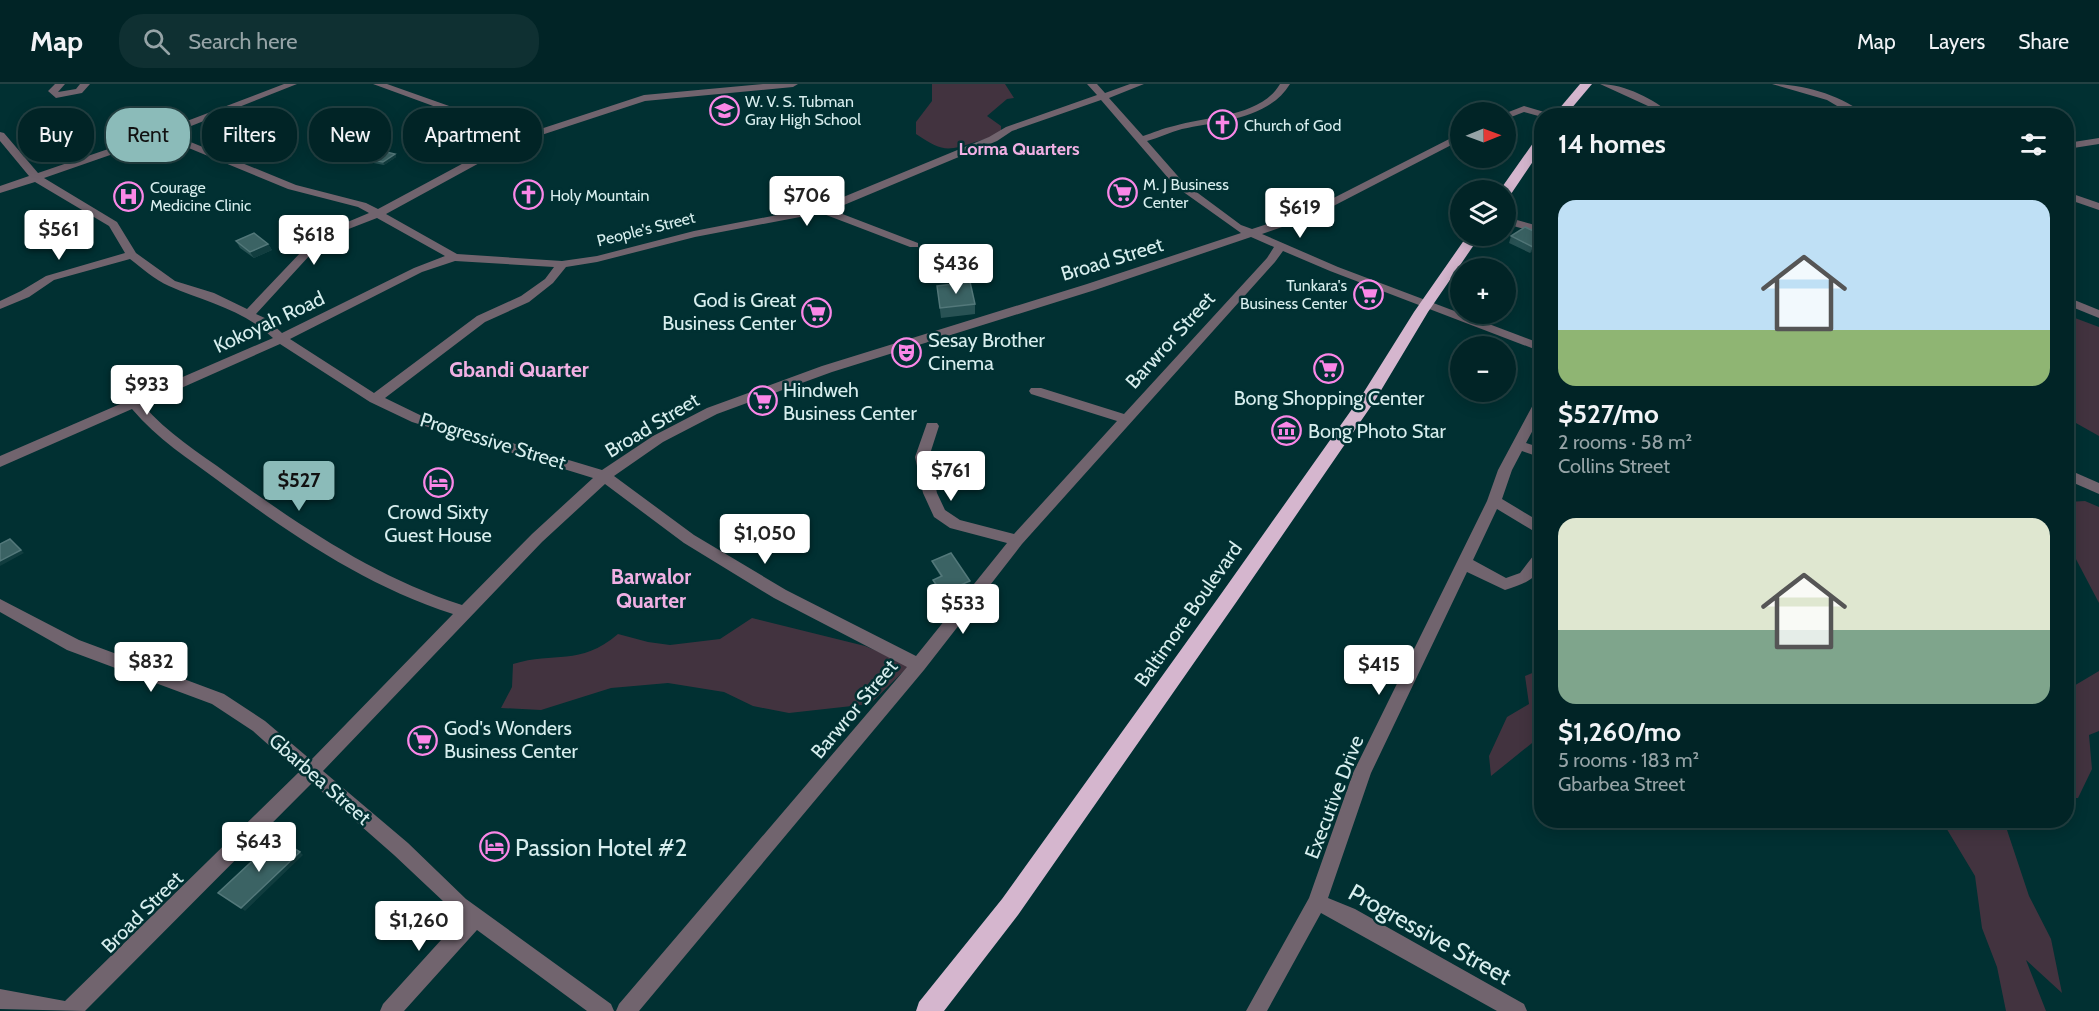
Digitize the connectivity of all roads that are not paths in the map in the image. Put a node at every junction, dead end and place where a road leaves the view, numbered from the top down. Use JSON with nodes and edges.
{"nodes":[{"id":1,"x":60,"y":84,"type":"edge"},
{"id":2,"x":85,"y":84,"type":"edge"},
{"id":3,"x":292,"y":84,"type":"edge"},
{"id":4,"x":378,"y":84,"type":"edge"},
{"id":5,"x":793,"y":84,"type":"edge"},
{"id":6,"x":1139,"y":84,"type":"edge"},
{"id":7,"x":1285,"y":84,"type":"edge"},
{"id":8,"x":1586,"y":84,"type":"edge"},
{"id":9,"x":1605,"y":84,"type":"edge"},
{"id":10,"x":1777,"y":84,"type":"edge"},
{"id":11,"x":1099,"y":88,"type":"edge"},
{"id":12,"x":446,"y":108,"type":"edge"},
{"id":13,"x":1565,"y":108,"type":"edge"},
{"id":14,"x":1655,"y":108,"type":"edge"},
{"id":15,"x":1848,"y":108,"type":"edge"},
{"id":16,"x":1516,"y":110,"type":"edge"},
{"id":17,"x":1534,"y":110,"type":"edge"},
{"id":18,"x":190,"y":123,"type":"edge"},
{"id":19,"x":542,"y":131,"type":"edge"},
{"id":20,"x":0,"y":135,"type":"edge"},
{"id":21,"x":1141,"y":140,"type":"junction"},
{"id":22,"x":2099,"y":141,"type":"edge"},
{"id":23,"x":1450,"y":142,"type":"edge"},
{"id":24,"x":2074,"y":145,"type":"edge"},
{"id":25,"x":190,"y":146,"type":"edge"},
{"id":26,"x":1534,"y":151,"type":"edge"},
{"id":27,"x":106,"y":152,"type":"edge"},
{"id":28,"x":473,"y":162,"type":"edge"},
{"id":29,"x":36,"y":178,"type":"junction"},
{"id":30,"x":1514,"y":180,"type":"edge"},
{"id":31,"x":0,"y":190,"type":"edge"},
{"id":32,"x":2074,"y":196,"type":"edge"},
{"id":33,"x":2074,"y":198,"type":"edge"},
{"id":34,"x":2099,"y":198,"type":"edge"},
{"id":35,"x":2099,"y":207,"type":"edge"},
{"id":36,"x":822,"y":210,"type":"junction"},
{"id":37,"x":379,"y":213,"type":"junction"},
{"id":38,"x":1516,"y":223,"type":"edge"},
{"id":39,"x":1534,"y":229,"type":"edge"},
{"id":40,"x":1251,"y":235,"type":"junction"},
{"id":41,"x":914,"y":245,"type":"dead end"},
{"id":42,"x":1280,"y":246,"type":"junction"},
{"id":43,"x":1466,"y":246,"type":"edge"},
{"id":44,"x":132,"y":255,"type":"junction"},
{"id":45,"x":454,"y":257,"type":"junction"},
{"id":46,"x":562,"y":264,"type":"junction"},
{"id":47,"x":1427,"y":304,"type":"junction"},
{"id":48,"x":2074,"y":304,"type":"edge"},
{"id":49,"x":0,"y":305,"type":"edge"},
{"id":50,"x":2099,"y":314,"type":"edge"},
{"id":51,"x":248,"y":315,"type":"junction"},
{"id":52,"x":281,"y":339,"type":"junction"},
{"id":53,"x":1534,"y":345,"type":"edge"},
{"id":54,"x":1036,"y":391,"type":"dead end"},
{"id":55,"x":375,"y":399,"type":"junction"},
{"id":56,"x":135,"y":404,"type":"junction"},
{"id":57,"x":1534,"y":416,"type":"edge"},
{"id":58,"x":1126,"y":419,"type":"junction"},
{"id":59,"x":932,"y":426,"type":"dead end"},
{"id":60,"x":1518,"y":445,"type":"junction"},
{"id":61,"x":1534,"y":450,"type":"edge"},
{"id":62,"x":0,"y":462,"type":"edge"},
{"id":63,"x":604,"y":476,"type":"junction"},
{"id":64,"x":2074,"y":477,"type":"edge"},
{"id":65,"x":2099,"y":489,"type":"edge"},
{"id":66,"x":1494,"y":501,"type":"junction"},
{"id":67,"x":1534,"y":525,"type":"edge"},
{"id":68,"x":1017,"y":540,"type":"junction"},
{"id":69,"x":1463,"y":561,"type":"junction"},
{"id":70,"x":1534,"y":565,"type":"edge"},
{"id":71,"x":0,"y":605,"type":"edge"},
{"id":72,"x":465,"y":612,"type":"junction"},
{"id":73,"x":918,"y":665,"type":"junction"},
{"id":74,"x":310,"y":773,"type":"junction"},
{"id":75,"x":1317,"y":902,"type":"junction"},
{"id":76,"x":475,"y":918,"type":"junction"},
{"id":77,"x":0,"y":999,"type":"edge"},
{"id":78,"x":63,"y":1011,"type":"edge"},
{"id":79,"x":70,"y":1011,"type":"edge"},
{"id":80,"x":390,"y":1011,"type":"edge"},
{"id":81,"x":604,"y":1011,"type":"edge"},
{"id":82,"x":626,"y":1011,"type":"edge"},
{"id":83,"x":928,"y":1011,"type":"edge"},
{"id":84,"x":1256,"y":1011,"type":"edge"},
{"id":85,"x":1517,"y":1011,"type":"edge"}],
"edges":[{"from":1,"to":2,"type":"street"},
{"from":3,"to":18,"type":"street"},
{"from":4,"to":12,"type":"street"},
{"from":5,"to":19,"type":"street"},
{"from":6,"to":11,"type":"street","name":"People's Street"},
{"from":7,"to":21,"type":"street"},
{"from":8,"to":13,"type":"highway"},
{"from":9,"to":14,"type":"street"},
{"from":10,"to":15,"type":"street"},
{"from":11,"to":21,"type":"street"},
{"from":11,"to":36,"type":"street","name":"People's Street"},
{"from":16,"to":17,"type":"street"},
{"from":20,"to":29,"type":"street","name":"Progressive Street"},
{"from":21,"to":40,"type":"street"},
{"from":22,"to":24,"type":"street"},
{"from":23,"to":40,"type":"street","name":"Broad Street"},
{"from":25,"to":37,"type":"street","name":"People's Street"},
{"from":26,"to":30,"type":"highway"},
{"from":27,"to":29,"type":"street"},
{"from":28,"to":37,"type":"street"},
{"from":29,"to":31,"type":"street"},
{"from":29,"to":44,"type":"street","name":"Progressive Street"},
{"from":32,"to":34,"type":"street"},
{"from":33,"to":35,"type":"street"},
{"from":36,"to":41,"type":"street"},
{"from":36,"to":46,"type":"street","name":"People's Street"},
{"from":37,"to":45,"type":"street","name":"People's Street"},
{"from":37,"to":51,"type":"street"},
{"from":38,"to":39,"type":"street"},
{"from":40,"to":42,"type":"street"},
{"from":40,"to":63,"type":"street","name":"Broad Street"},
{"from":42,"to":47,"type":"street"},
{"from":42,"to":58,"type":"street","name":"Barwror Street"},
{"from":43,"to":47,"type":"highway","name":"Baltimore Boulevard"},
{"from":44,"to":49,"type":"street"},
{"from":44,"to":51,"type":"street","name":"Progressive Street"},
{"from":45,"to":46,"type":"street","name":"People's Street"},
{"from":45,"to":52,"type":"street","name":"Kokoyah Road"},
{"from":46,"to":55,"type":"street"},
{"from":47,"to":53,"type":"street"},
{"from":47,"to":83,"type":"highway","name":"Baltimore Boulevard"},
{"from":48,"to":50,"type":"street"},
{"from":51,"to":52,"type":"street","name":"Progressive Street"},
{"from":52,"to":55,"type":"street","name":"Progressive Street"},
{"from":52,"to":56,"type":"street","name":"Kokoyah Road"},
{"from":54,"to":58,"type":"street"},
{"from":55,"to":63,"type":"street","name":"Progressive Street"},
{"from":56,"to":62,"type":"street","name":"Kokoyah Road"},
{"from":56,"to":72,"type":"street"},
{"from":57,"to":60,"type":"street","name":"Executive Drive"},
{"from":58,"to":68,"type":"street","name":"Barwror Street"},
{"from":59,"to":68,"type":"street"},
{"from":60,"to":61,"type":"street"},
{"from":60,"to":66,"type":"street","name":"Executive Drive"},
{"from":63,"to":72,"type":"street","name":"Broad Street"},
{"from":63,"to":73,"type":"street","name":"Progressive Street"},
{"from":64,"to":65,"type":"street"},
{"from":66,"to":67,"type":"street"},
{"from":66,"to":69,"type":"street","name":"Executive Drive"},
{"from":68,"to":73,"type":"street","name":"Barwror Street"},
{"from":69,"to":70,"type":"street"},
{"from":69,"to":75,"type":"street","name":"Executive Drive"},
{"from":71,"to":74,"type":"street","name":"Gbarbea Street"},
{"from":72,"to":74,"type":"street","name":"Broad Street"},
{"from":73,"to":82,"type":"street","name":"Barwror Street"},
{"from":74,"to":76,"type":"street","name":"Gbarbea Street"},
{"from":74,"to":79,"type":"street","name":"Broad Street"},
{"from":75,"to":84,"type":"street","name":"Executive Drive"},
{"from":75,"to":85,"type":"street","name":"Progressive Street"},
{"from":76,"to":80,"type":"street"},
{"from":76,"to":81,"type":"street","name":"Gbarbea Street"},
{"from":77,"to":78,"type":"street"}]}
